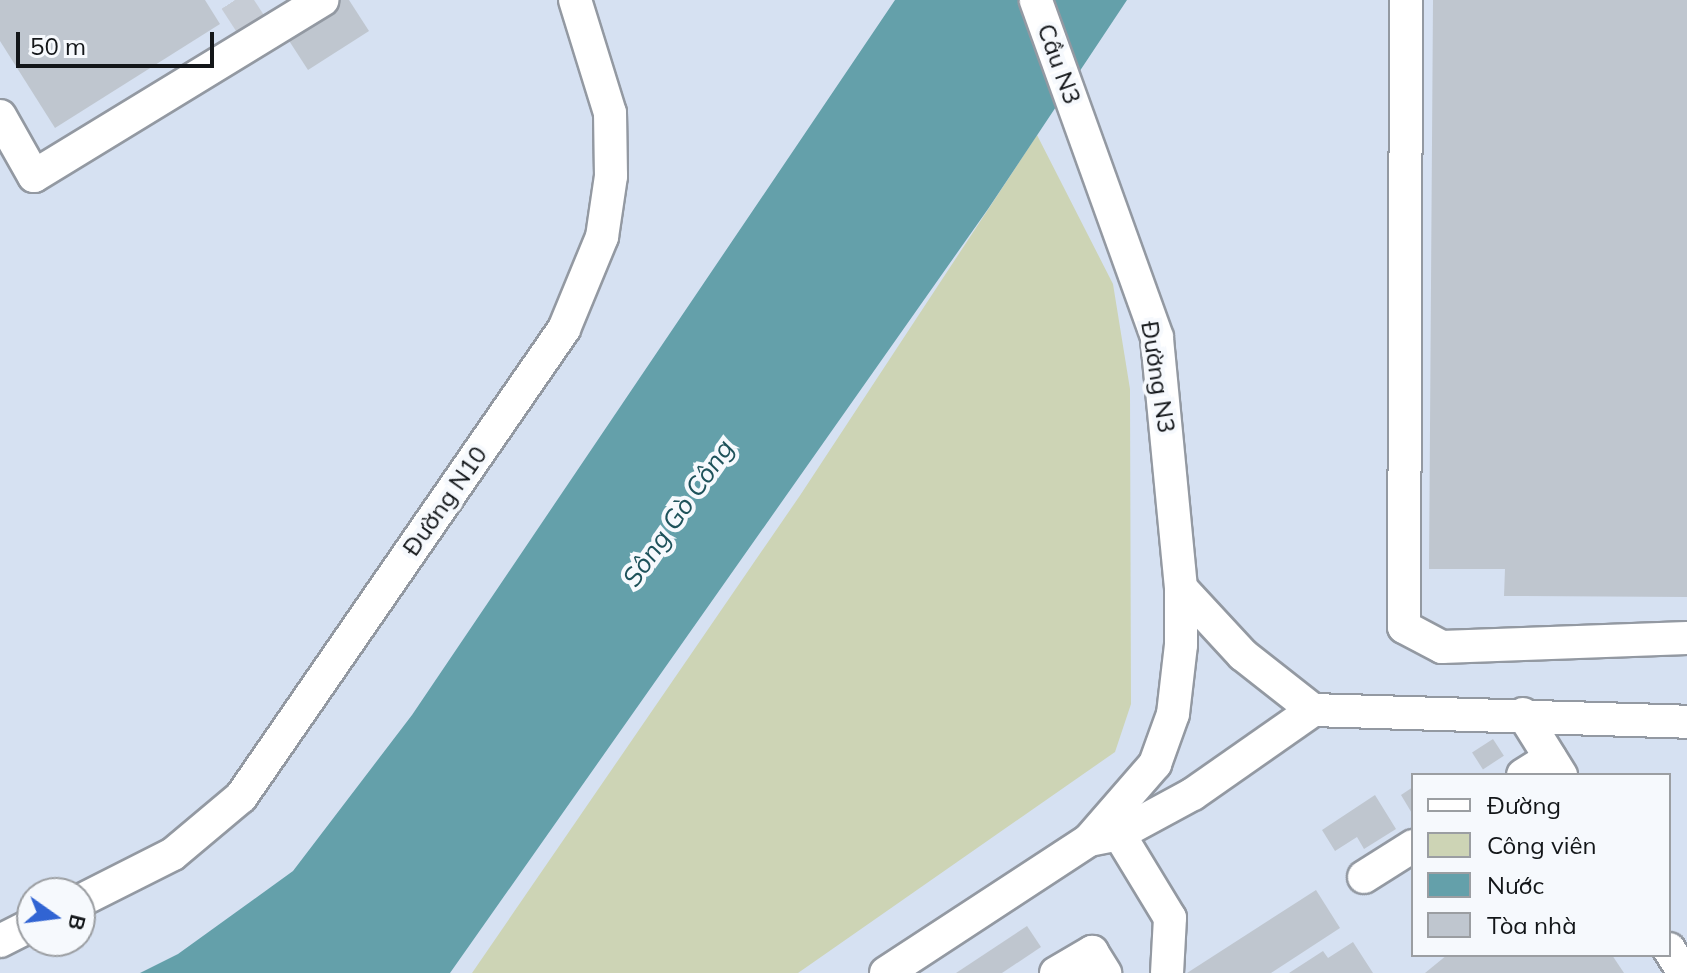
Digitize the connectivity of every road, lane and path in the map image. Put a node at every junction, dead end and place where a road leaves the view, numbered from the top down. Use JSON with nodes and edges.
{"nodes":[{"id":1,"x":322,"y":0,"type":"edge"},
{"id":2,"x":575,"y":0,"type":"edge"},
{"id":3,"x":1036,"y":0,"type":"edge"},
{"id":4,"x":1406,"y":0,"type":"edge"},
{"id":5,"x":0,"y":116,"type":"edge"},
{"id":6,"x":1083,"y":129,"type":"joint"},
{"id":7,"x":1181,"y":588,"type":"junction"},
{"id":8,"x":1687,"y":638,"type":"edge"},
{"id":9,"x":1313,"y":710,"type":"junction"},
{"id":10,"x":1523,"y":714,"type":"junction"},
{"id":11,"x":1687,"y":722,"type":"edge"},
{"id":12,"x":1555,"y":766,"type":"edge"},
{"id":13,"x":1530,"y":773,"type":"edge"},
{"id":14,"x":1104,"y":837,"type":"junction"},
{"id":15,"x":1411,"y":847,"type":"edge"},
{"id":16,"x":1364,"y":877,"type":"dead end"},
{"id":17,"x":96,"y":893,"type":"edge"},
{"id":18,"x":1671,"y":952,"type":"edge"},
{"id":19,"x":889,"y":972,"type":"edge"},
{"id":20,"x":1056,"y":973,"type":"edge"},
{"id":21,"x":1105,"y":973,"type":"edge"},
{"id":22,"x":1167,"y":973,"type":"edge"},
{"id":23,"x":1683,"y":973,"type":"edge"}],
"edges":[{"from":1,"to":5,"type":"street"},
{"from":2,"to":17,"type":"street","name":"Đường N10"},
{"from":3,"to":6,"type":"street","name":"Cầu N3"},
{"from":4,"to":8,"type":"street"},
{"from":6,"to":7,"type":"street","name":"Đường N3"},
{"from":7,"to":9,"type":"street"},
{"from":7,"to":14,"type":"street","name":"Đường N3"},
{"from":9,"to":10,"type":"street"},
{"from":9,"to":14,"type":"street","name":"Đường N3"},
{"from":10,"to":11,"type":"street"},
{"from":10,"to":12,"type":"street"},
{"from":12,"to":13,"type":"street"},
{"from":14,"to":19,"type":"street","name":"Đường N3"},
{"from":14,"to":22,"type":"street"},
{"from":15,"to":16,"type":"street"},
{"from":18,"to":23,"type":"street"},
{"from":20,"to":21,"type":"street"}]}
